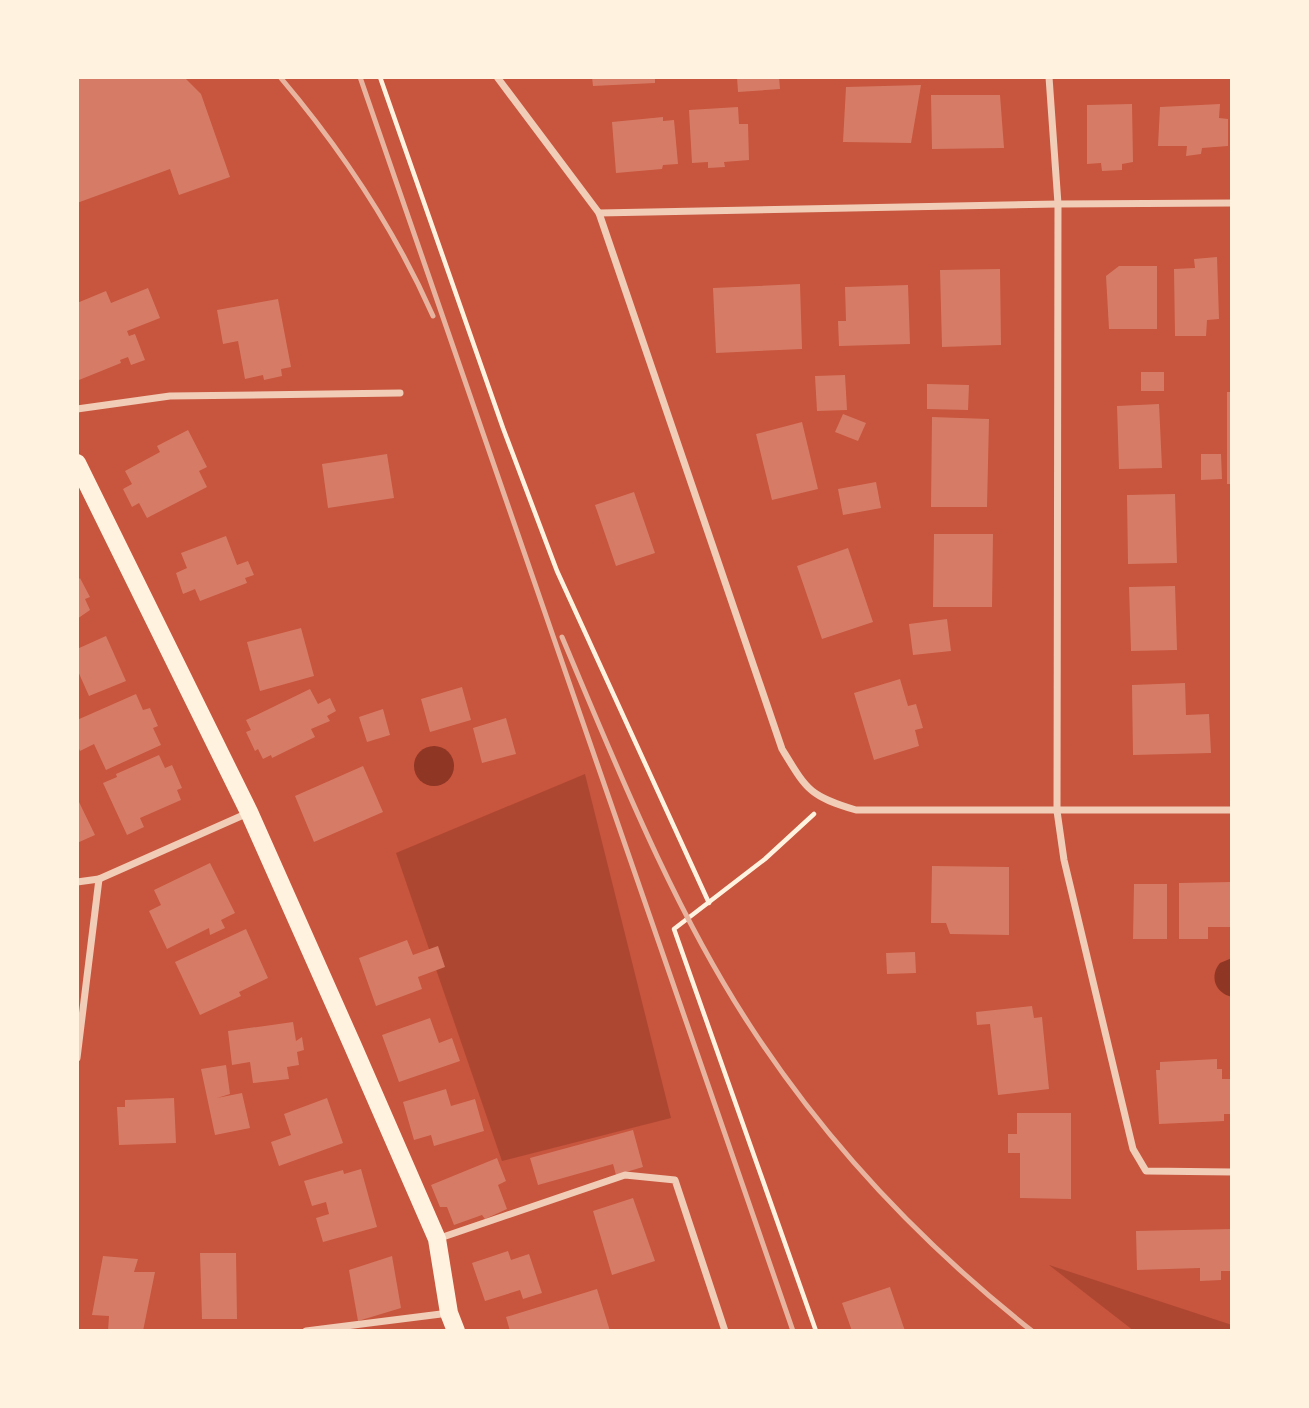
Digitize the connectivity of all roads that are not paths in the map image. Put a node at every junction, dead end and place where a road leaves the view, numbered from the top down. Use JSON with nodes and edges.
{"nodes":[{"id":1,"x":497,"y":77,"type":"edge"},
{"id":2,"x":1049,"y":77,"type":"edge"},
{"id":3,"x":1232,"y":203,"type":"edge"},
{"id":4,"x":1058,"y":204,"type":"junction"},
{"id":5,"x":599,"y":213,"type":"junction"},
{"id":6,"x":400,"y":393,"type":"dead end"},
{"id":7,"x":77,"y":409,"type":"edge"},
{"id":8,"x":77,"y":463,"type":"edge"},
{"id":9,"x":1232,"y":810,"type":"edge"},
{"id":10,"x":1058,"y":811,"type":"junction"},
{"id":11,"x":249,"y":813,"type":"junction"},
{"id":12,"x":99,"y":879,"type":"junction"},
{"id":13,"x":77,"y":882,"type":"edge"},
{"id":14,"x":77,"y":1058,"type":"edge"},
{"id":15,"x":1232,"y":1172,"type":"edge"},
{"id":16,"x":437,"y":1239,"type":"junction"},
{"id":17,"x":449,"y":1313,"type":"junction"},
{"id":18,"x":306,"y":1331,"type":"edge"},
{"id":19,"x":456,"y":1331,"type":"edge"},
{"id":20,"x":725,"y":1331,"type":"edge"}],
"edges":[{"from":1,"to":5,"type":"street"},
{"from":2,"to":4,"type":"street"},
{"from":3,"to":4,"type":"street"},
{"from":4,"to":5,"type":"street"},
{"from":4,"to":10,"type":"street"},
{"from":5,"to":10,"type":"street"},
{"from":6,"to":7,"type":"street"},
{"from":8,"to":11,"type":"main road"},
{"from":9,"to":10,"type":"street"},
{"from":10,"to":15,"type":"street"},
{"from":11,"to":12,"type":"street"},
{"from":11,"to":16,"type":"main road"},
{"from":12,"to":13,"type":"street"},
{"from":12,"to":14,"type":"street"},
{"from":16,"to":17,"type":"main road"},
{"from":16,"to":20,"type":"street"},
{"from":17,"to":18,"type":"street"},
{"from":17,"to":19,"type":"main road"}]}
